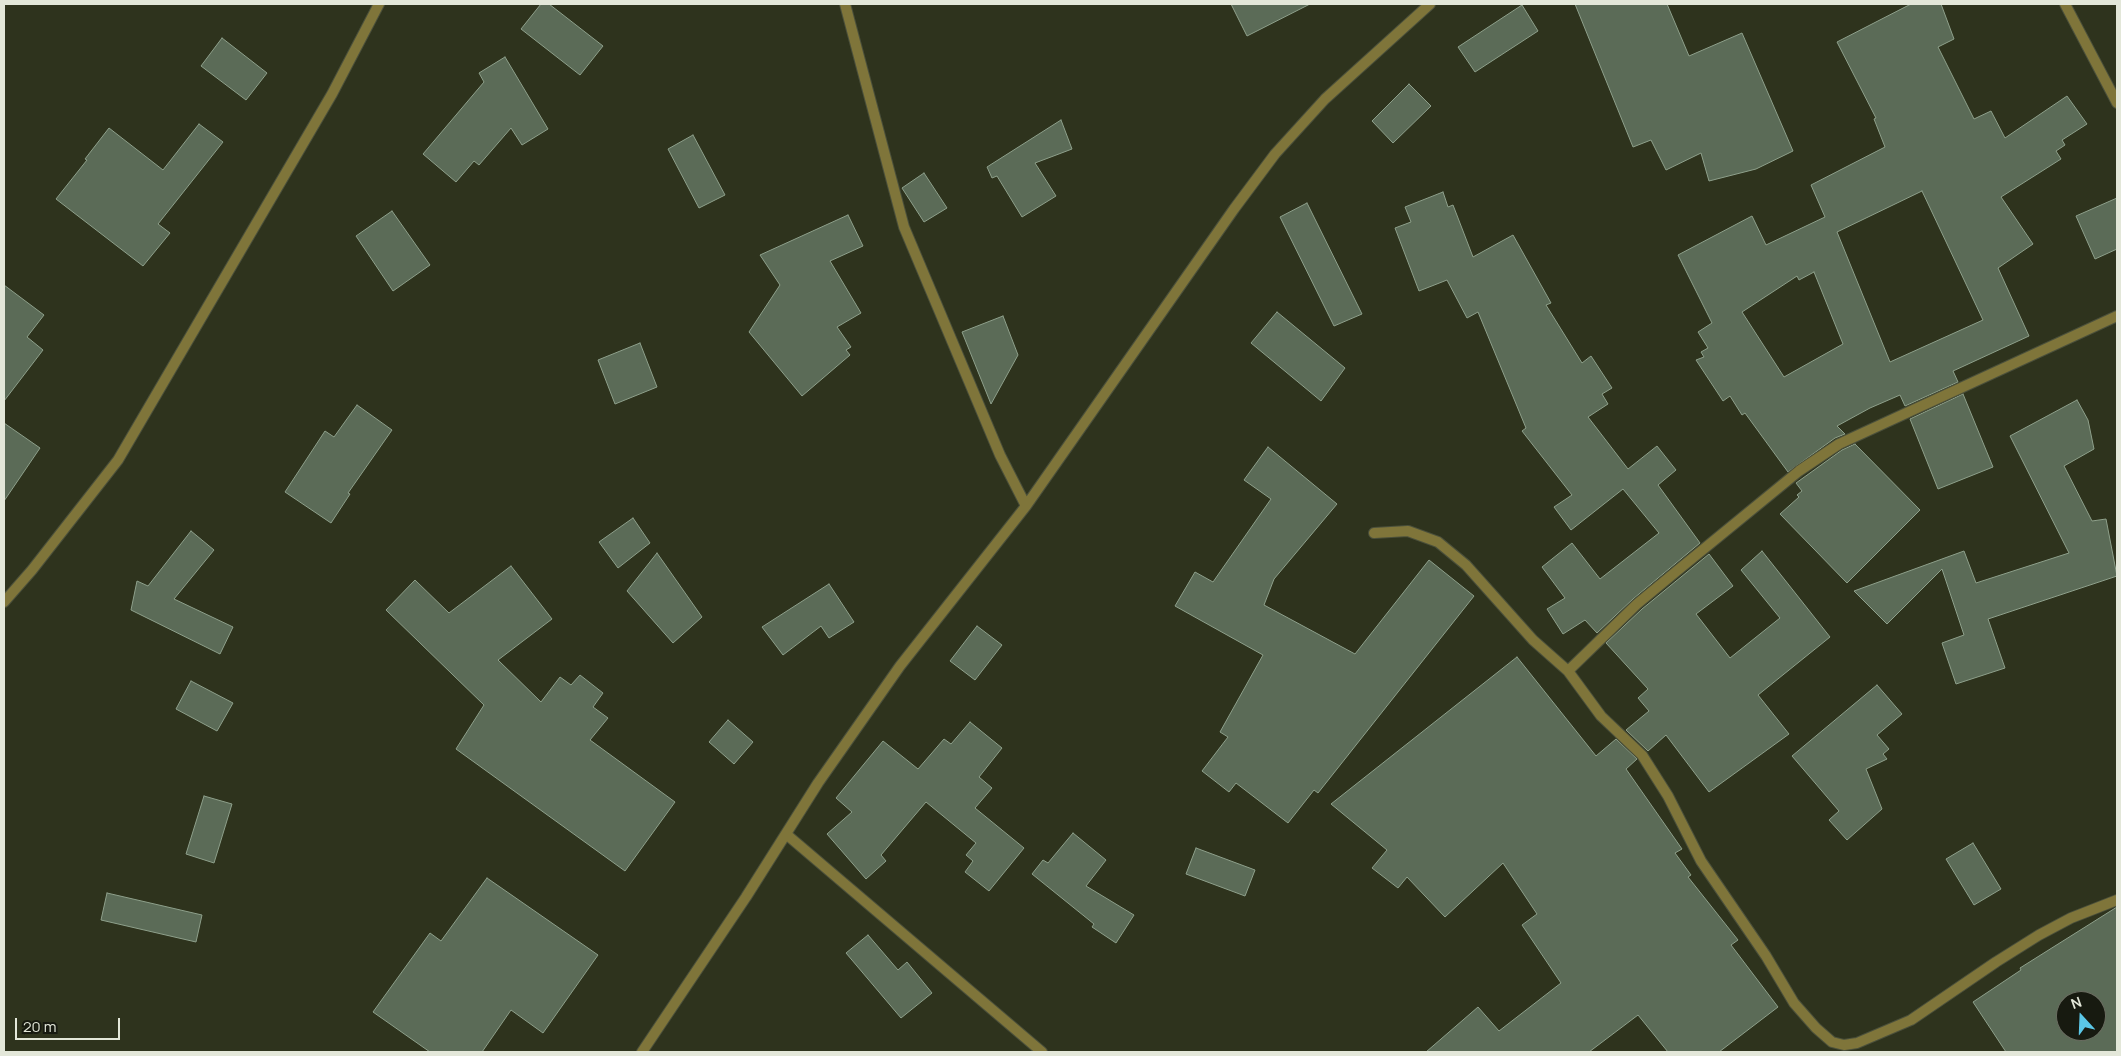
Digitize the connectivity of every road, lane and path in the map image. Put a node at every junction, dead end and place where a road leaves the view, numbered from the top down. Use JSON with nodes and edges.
{"nodes":[{"id":1,"x":379,"y":4,"type":"edge"},
{"id":2,"x":845,"y":4,"type":"edge"},
{"id":3,"x":1430,"y":4,"type":"edge"},
{"id":4,"x":2065,"y":4,"type":"edge"},
{"id":5,"x":2117,"y":103,"type":"edge"},
{"id":6,"x":2117,"y":316,"type":"edge"},
{"id":7,"x":1026,"y":506,"type":"junction"},
{"id":8,"x":1374,"y":533,"type":"dead end"},
{"id":9,"x":4,"y":602,"type":"edge"},
{"id":10,"x":1568,"y":671,"type":"junction"},
{"id":11,"x":786,"y":834,"type":"junction"},
{"id":12,"x":2117,"y":900,"type":"edge"},
{"id":13,"x":642,"y":1052,"type":"edge"},
{"id":14,"x":1042,"y":1052,"type":"edge"}],
"edges":[{"from":1,"to":9,"type":"street"},
{"from":2,"to":7,"type":"street"},
{"from":3,"to":7,"type":"street"},
{"from":4,"to":5,"type":"street"},
{"from":6,"to":10,"type":"street"},
{"from":7,"to":11,"type":"street"},
{"from":8,"to":10,"type":"street"},
{"from":10,"to":12,"type":"street"},
{"from":11,"to":13,"type":"street"},
{"from":11,"to":14,"type":"street"}]}
